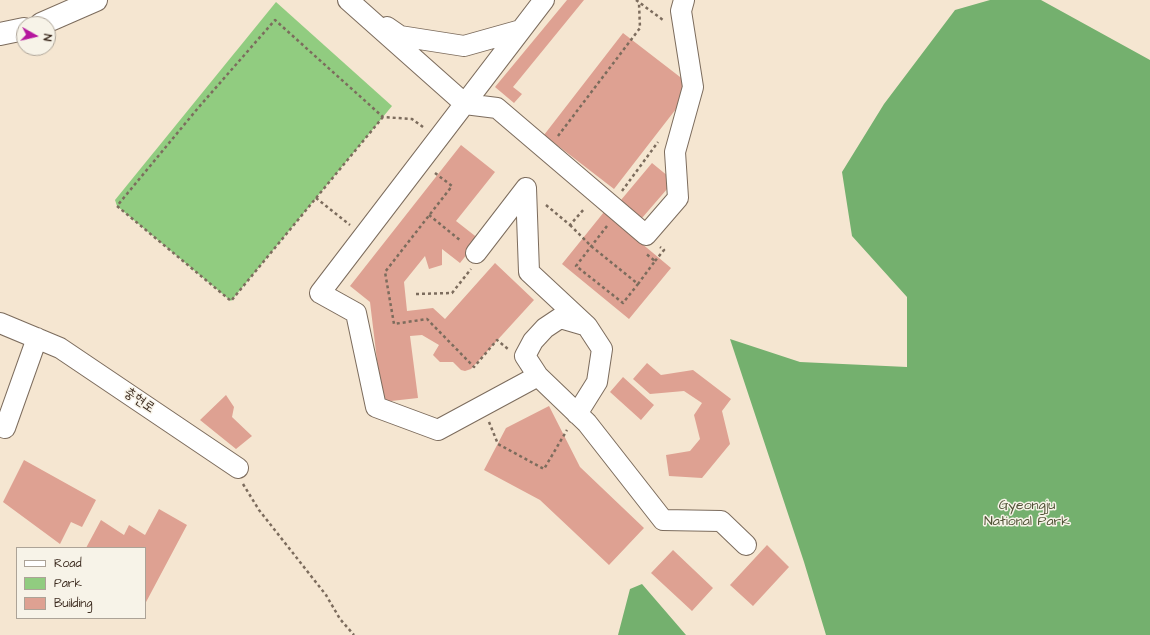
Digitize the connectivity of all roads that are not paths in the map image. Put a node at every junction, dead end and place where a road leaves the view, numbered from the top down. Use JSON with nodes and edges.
{"nodes":[{"id":1,"x":96,"y":0,"type":"edge"},
{"id":2,"x":544,"y":0,"type":"edge"},
{"id":3,"x":684,"y":0,"type":"edge"},
{"id":4,"x":354,"y":5,"type":"edge"},
{"id":5,"x":56,"y":18,"type":"edge"},
{"id":6,"x":522,"y":30,"type":"junction"},
{"id":7,"x":16,"y":31,"type":"edge"},
{"id":8,"x":0,"y":34,"type":"edge"},
{"id":9,"x":465,"y":104,"type":"junction"},
{"id":10,"x":476,"y":253,"type":"road end"},
{"id":11,"x":0,"y":323,"type":"edge"},
{"id":12,"x":586,"y":326,"type":"junction"},
{"id":13,"x":37,"y":338,"type":"junction"},
{"id":14,"x":538,"y":376,"type":"junction"},
{"id":15,"x":577,"y":414,"type":"junction"},
{"id":16,"x":5,"y":428,"type":"dead end"},
{"id":17,"x":238,"y":468,"type":"road end"},
{"id":18,"x":746,"y":545,"type":"dead end"}],
"edges":[{"from":1,"to":5,"type":"street"},
{"from":2,"to":6,"type":"street"},
{"from":3,"to":9,"type":"street"},
{"from":4,"to":6,"type":"street"},
{"from":4,"to":9,"type":"street"},
{"from":6,"to":9,"type":"street"},
{"from":7,"to":8,"type":"street"},
{"from":9,"to":14,"type":"street"},
{"from":10,"to":12,"type":"street"},
{"from":11,"to":13,"type":"street","name":"충현로"},
{"from":12,"to":14,"type":"street"},
{"from":12,"to":15,"type":"street"},
{"from":13,"to":16,"type":"street"},
{"from":13,"to":17,"type":"street","name":"충현로"},
{"from":14,"to":15,"type":"street"},
{"from":15,"to":18,"type":"street"}]}
